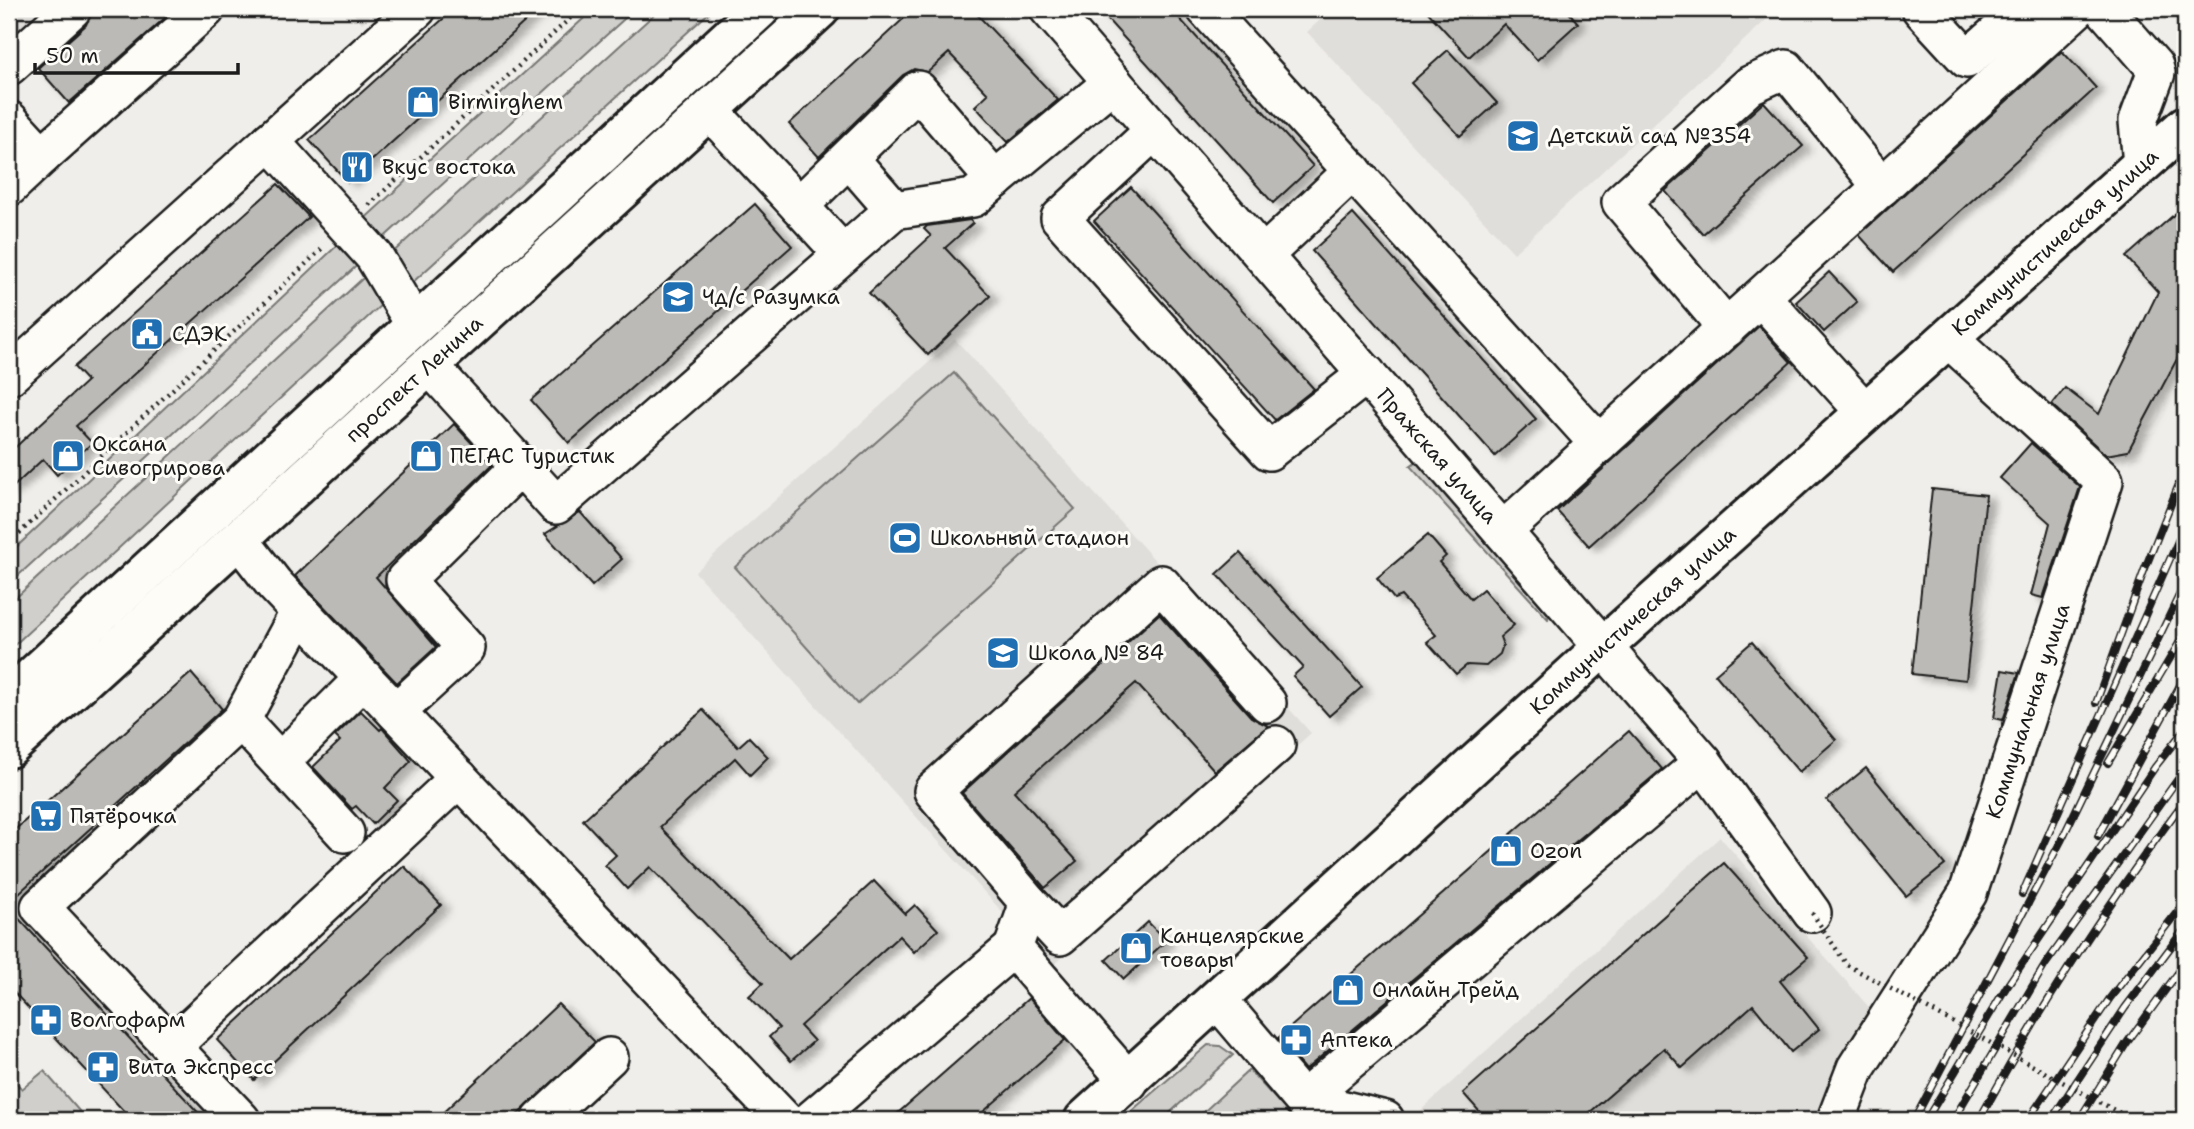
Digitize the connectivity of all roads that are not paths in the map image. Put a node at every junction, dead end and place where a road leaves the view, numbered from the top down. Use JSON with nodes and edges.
{"nodes":[{"id":1,"x":72,"y":9,"type":"edge"},
{"id":2,"x":206,"y":9,"type":"edge"},
{"id":3,"x":417,"y":9,"type":"edge"},
{"id":4,"x":760,"y":9,"type":"edge"},
{"id":5,"x":820,"y":9,"type":"edge"},
{"id":6,"x":1049,"y":9,"type":"edge"},
{"id":7,"x":1206,"y":9,"type":"edge"},
{"id":8,"x":1921,"y":9,"type":"edge"},
{"id":9,"x":2025,"y":9,"type":"edge"},
{"id":10,"x":2077,"y":9,"type":"edge"},
{"id":11,"x":2104,"y":9,"type":"edge"},
{"id":12,"x":9,"y":66,"type":"edge"},
{"id":13,"x":1112,"y":82,"type":"junction"},
{"id":14,"x":709,"y":110,"type":"junction"},
{"id":15,"x":9,"y":120,"type":"edge"},
{"id":16,"x":2185,"y":127,"type":"edge"},
{"id":17,"x":1154,"y":130,"type":"junction"},
{"id":18,"x":270,"y":141,"type":"junction"},
{"id":19,"x":42,"y":156,"type":"junction"},
{"id":20,"x":849,"y":159,"type":"junction"},
{"id":21,"x":2142,"y":164,"type":"junction"},
{"id":22,"x":1353,"y":171,"type":"junction"},
{"id":23,"x":995,"y":180,"type":"junction"},
{"id":24,"x":9,"y":187,"type":"edge"},
{"id":25,"x":1882,"y":187,"type":"junction"},
{"id":26,"x":799,"y":205,"type":"junction"},
{"id":27,"x":894,"y":210,"type":"junction"},
{"id":28,"x":843,"y":254,"type":"junction"},
{"id":29,"x":1264,"y":256,"type":"junction"},
{"id":30,"x":1761,"y":297,"type":"junction"},
{"id":31,"x":415,"y":326,"type":"junction"},
{"id":32,"x":1727,"y":328,"type":"junction"},
{"id":33,"x":1948,"y":338,"type":"junction"},
{"id":34,"x":429,"y":365,"type":"junction"},
{"id":35,"x":1367,"y":374,"type":"junction"},
{"id":36,"x":9,"y":376,"type":"edge"},
{"id":37,"x":1865,"y":412,"type":"junction"},
{"id":38,"x":1600,"y":444,"type":"junction"},
{"id":39,"x":520,"y":467,"type":"junction"},
{"id":40,"x":1503,"y":531,"type":"junction"},
{"id":41,"x":239,"y":539,"type":"junction"},
{"id":42,"x":300,"y":611,"type":"junction"},
{"id":43,"x":1603,"y":647,"type":"junction"},
{"id":44,"x":364,"y":678,"type":"junction"},
{"id":45,"x":9,"y":698,"type":"edge"},
{"id":46,"x":1267,"y":703,"type":"dead end"},
{"id":47,"x":396,"y":712,"type":"junction"},
{"id":48,"x":241,"y":720,"type":"junction"},
{"id":49,"x":1276,"y":745,"type":"dead end"},
{"id":50,"x":9,"y":748,"type":"edge"},
{"id":51,"x":280,"y":762,"type":"junction"},
{"id":52,"x":1703,"y":762,"type":"junction"},
{"id":53,"x":459,"y":778,"type":"junction"},
{"id":54,"x":345,"y":833,"type":"dead end"},
{"id":55,"x":1029,"y":903,"type":"junction"},
{"id":56,"x":1812,"y":913,"type":"road end"},
{"id":57,"x":1013,"y":948,"type":"junction"},
{"id":58,"x":1218,"y":1000,"type":"junction"},
{"id":59,"x":171,"y":1047,"type":"junction"},
{"id":60,"x":608,"y":1057,"type":"dead end"},
{"id":61,"x":1129,"y":1082,"type":"junction"},
{"id":62,"x":1303,"y":1100,"type":"junction"},
{"id":63,"x":240,"y":1120,"type":"edge"},
{"id":64,"x":541,"y":1120,"type":"edge"},
{"id":65,"x":784,"y":1120,"type":"edge"},
{"id":66,"x":811,"y":1120,"type":"edge"},
{"id":67,"x":1084,"y":1120,"type":"edge"},
{"id":68,"x":1385,"y":1120,"type":"edge"},
{"id":69,"x":1836,"y":1120,"type":"edge"}],
"edges":[{"from":1,"to":12,"type":"street"},
{"from":2,"to":19,"type":"street"},
{"from":3,"to":18,"type":"street"},
{"from":4,"to":31,"type":"main road","name":"проспект Ленина"},
{"from":5,"to":14,"type":"main road","name":"проспект Ленина"},
{"from":6,"to":13,"type":"street","name":"Пражская улица"},
{"from":7,"to":22,"type":"street"},
{"from":8,"to":9,"type":"street"},
{"from":10,"to":25,"type":"street"},
{"from":11,"to":21,"type":"street"},
{"from":13,"to":17,"type":"street","name":"Пражская улица"},
{"from":13,"to":23,"type":"street"},
{"from":14,"to":26,"type":"street"},
{"from":14,"to":34,"type":"main road","name":"проспект Ленина"},
{"from":15,"to":19,"type":"street"},
{"from":16,"to":21,"type":"main road","name":"Коммунистическая улица"},
{"from":17,"to":29,"type":"street","name":"Пражская улица"},
{"from":17,"to":35,"type":"street"},
{"from":18,"to":31,"type":"street"},
{"from":18,"to":36,"type":"street"},
{"from":19,"to":24,"type":"street"},
{"from":20,"to":23,"type":"street"},
{"from":20,"to":26,"type":"street"},
{"from":20,"to":27,"type":"street"},
{"from":21,"to":33,"type":"main road","name":"Коммунистическая улица"},
{"from":22,"to":29,"type":"street"},
{"from":22,"to":38,"type":"street"},
{"from":23,"to":27,"type":"street"},
{"from":25,"to":30,"type":"street"},
{"from":25,"to":32,"type":"street"},
{"from":26,"to":28,"type":"street"},
{"from":27,"to":28,"type":"street"},
{"from":28,"to":39,"type":"street"},
{"from":29,"to":35,"type":"street","name":"Пражская улица"},
{"from":30,"to":32,"type":"street"},
{"from":30,"to":37,"type":"street"},
{"from":31,"to":45,"type":"main road","name":"проспект Ленина"},
{"from":32,"to":38,"type":"street"},
{"from":33,"to":37,"type":"main road","name":"Коммунистическая улица"},
{"from":33,"to":69,"type":"street","name":"Коммунальная улица"},
{"from":34,"to":39,"type":"street"},
{"from":34,"to":41,"type":"main road","name":"проспект Ленина"},
{"from":35,"to":40,"type":"street","name":"Пражская улица"},
{"from":37,"to":43,"type":"main road","name":"Коммунистическая улица"},
{"from":38,"to":40,"type":"street"},
{"from":39,"to":47,"type":"street"},
{"from":40,"to":43,"type":"street","name":"Пражская улица"},
{"from":41,"to":42,"type":"street"},
{"from":41,"to":50,"type":"main road","name":"проспект Ленина"},
{"from":42,"to":44,"type":"street"},
{"from":42,"to":48,"type":"street"},
{"from":43,"to":52,"type":"street","name":"Пражская улица"},
{"from":43,"to":58,"type":"main road","name":"Коммунистическая улица"},
{"from":44,"to":47,"type":"street"},
{"from":44,"to":51,"type":"street"},
{"from":46,"to":55,"type":"street"},
{"from":47,"to":53,"type":"street"},
{"from":48,"to":51,"type":"street"},
{"from":48,"to":59,"type":"street"},
{"from":49,"to":55,"type":"street"},
{"from":51,"to":54,"type":"street"},
{"from":52,"to":56,"type":"street","name":"Пражская улица"},
{"from":52,"to":62,"type":"street"},
{"from":53,"to":59,"type":"street"},
{"from":53,"to":65,"type":"street"},
{"from":55,"to":57,"type":"street"},
{"from":57,"to":61,"type":"street"},
{"from":57,"to":66,"type":"street"},
{"from":58,"to":61,"type":"main road","name":"Коммунистическая улица"},
{"from":58,"to":62,"type":"street"},
{"from":59,"to":63,"type":"street"},
{"from":60,"to":64,"type":"street"},
{"from":61,"to":67,"type":"main road","name":"Коммунистическая улица"},
{"from":62,"to":68,"type":"street"}]}
